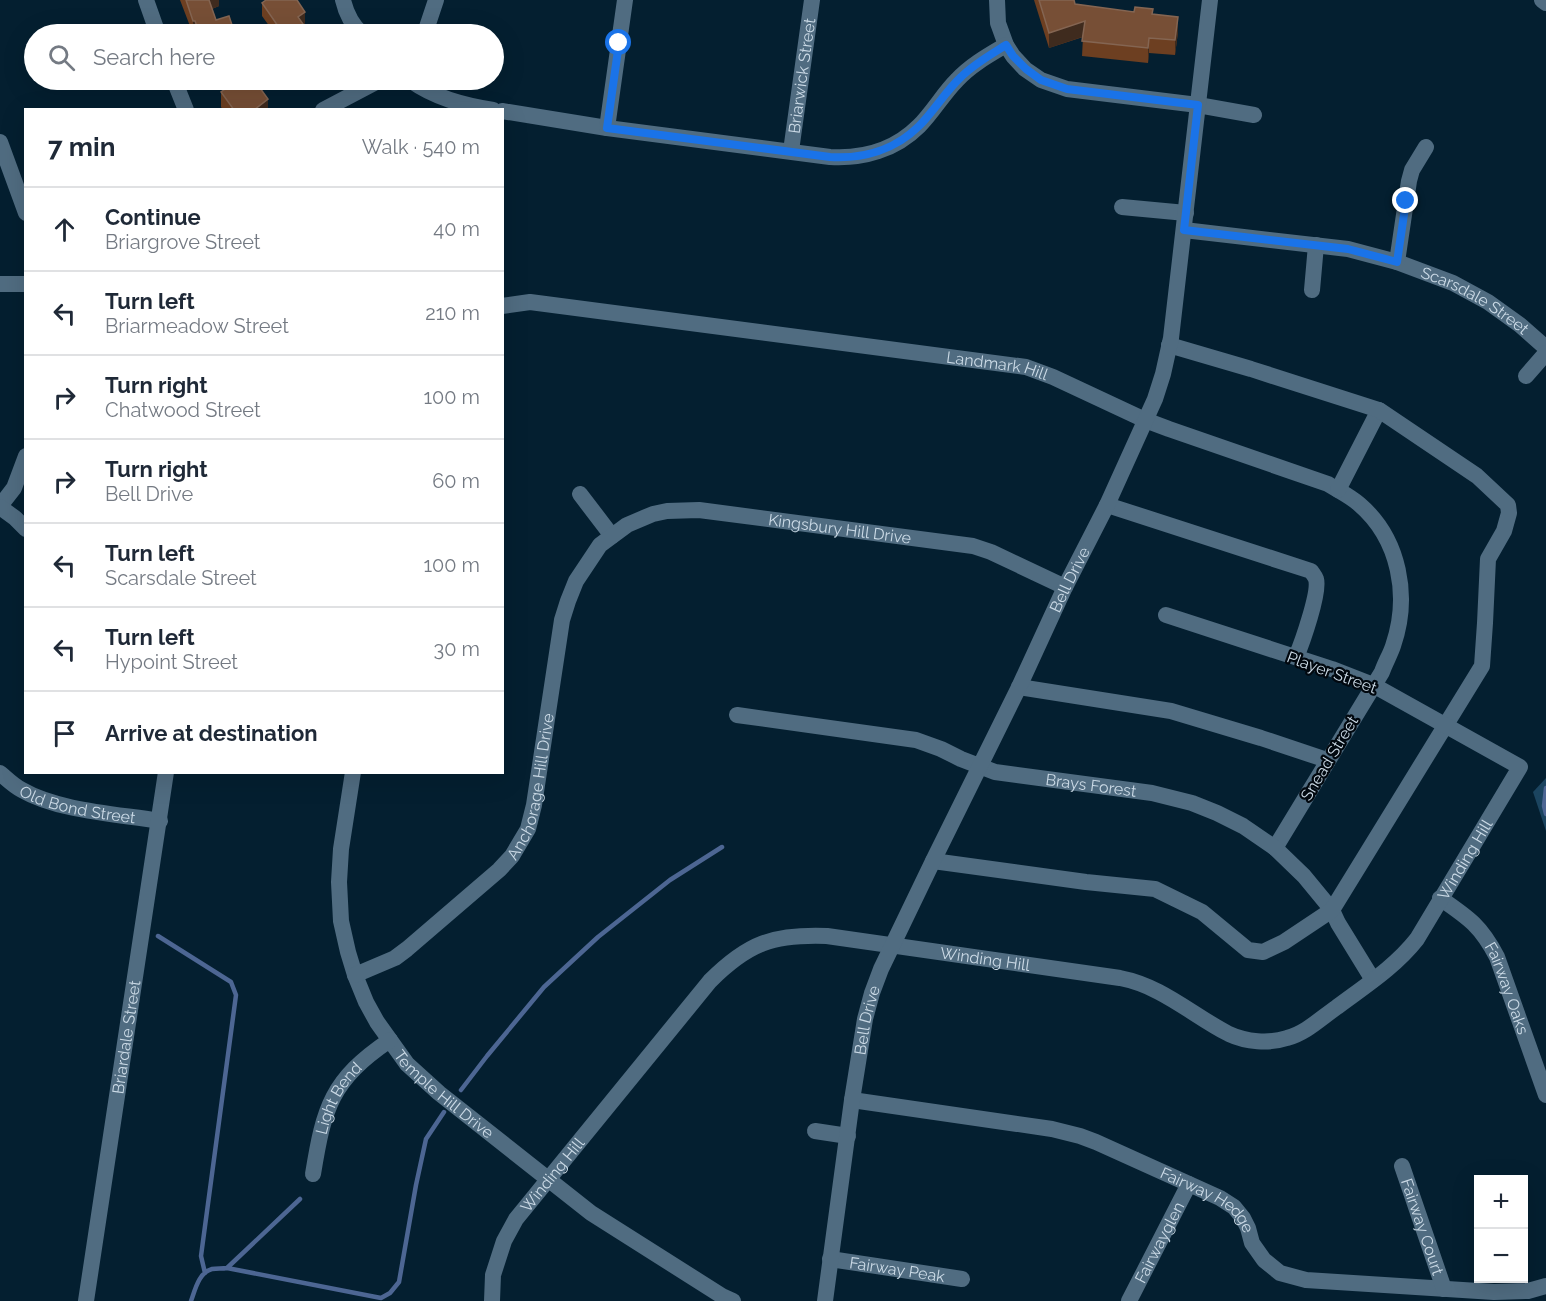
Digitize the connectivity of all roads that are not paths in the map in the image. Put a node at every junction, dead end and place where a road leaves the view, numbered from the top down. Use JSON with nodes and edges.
{"nodes":[{"id":1,"x":146,"y":0,"type":"edge"},
{"id":2,"x":343,"y":0,"type":"edge"},
{"id":3,"x":436,"y":0,"type":"edge"},
{"id":4,"x":625,"y":0,"type":"edge"},
{"id":5,"x":812,"y":0,"type":"edge"},
{"id":6,"x":998,"y":0,"type":"edge"},
{"id":7,"x":1210,"y":0,"type":"edge"},
{"id":8,"x":1542,"y":0,"type":"edge"},
{"id":9,"x":1546,"y":3,"type":"edge"},
{"id":10,"x":154,"y":24,"type":"edge"},
{"id":11,"x":354,"y":24,"type":"edge"},
{"id":12,"x":428,"y":24,"type":"edge"},
{"id":13,"x":1006,"y":45,"type":"junction"},
{"id":14,"x":178,"y":90,"type":"edge"},
{"id":15,"x":361,"y":90,"type":"edge"},
{"id":16,"x":426,"y":90,"type":"edge"},
{"id":17,"x":1198,"y":105,"type":"junction"},
{"id":18,"x":185,"y":108,"type":"edge"},
{"id":19,"x":327,"y":108,"type":"edge"},
{"id":20,"x":481,"y":108,"type":"edge"},
{"id":21,"x":504,"y":111,"type":"edge"},
{"id":22,"x":1254,"y":115,"type":"dead end"},
{"id":23,"x":607,"y":128,"type":"junction"},
{"id":24,"x":0,"y":142,"type":"edge"},
{"id":25,"x":1426,"y":147,"type":"dead end"},
{"id":26,"x":791,"y":151,"type":"junction"},
{"id":27,"x":1122,"y":207,"type":"dead end"},
{"id":28,"x":24,"y":208,"type":"edge"},
{"id":29,"x":1186,"y":213,"type":"junction"},
{"id":30,"x":1184,"y":230,"type":"junction"},
{"id":31,"x":1316,"y":245,"type":"junction"},
{"id":32,"x":1397,"y":262,"type":"junction"},
{"id":33,"x":0,"y":284,"type":"edge"},
{"id":34,"x":24,"y":284,"type":"edge"},
{"id":35,"x":1312,"y":290,"type":"dead end"},
{"id":36,"x":504,"y":306,"type":"edge"},
{"id":37,"x":1169,"y":345,"type":"junction"},
{"id":38,"x":1546,"y":348,"type":"edge"},
{"id":39,"x":1546,"y":353,"type":"edge"},
{"id":40,"x":1527,"y":376,"type":"dead end"},
{"id":41,"x":1380,"y":410,"type":"junction"},
{"id":42,"x":1145,"y":420,"type":"junction"},
{"id":43,"x":24,"y":461,"type":"edge"},
{"id":44,"x":1338,"y":490,"type":"junction"},
{"id":45,"x":580,"y":494,"type":"dead end"},
{"id":46,"x":1107,"y":505,"type":"junction"},
{"id":47,"x":0,"y":506,"type":"edge"},
{"id":48,"x":24,"y":527,"type":"edge"},
{"id":49,"x":612,"y":536,"type":"junction"},
{"id":50,"x":1065,"y":587,"type":"junction"},
{"id":51,"x":1400,"y":600,"type":"joint"},
{"id":52,"x":1166,"y":615,"type":"dead end"},
{"id":53,"x":1296,"y":657,"type":"junction"},
{"id":54,"x":1373,"y":685,"type":"junction"},
{"id":55,"x":1019,"y":687,"type":"junction"},
{"id":56,"x":737,"y":715,"type":"dead end"},
{"id":57,"x":1445,"y":725,"type":"junction"},
{"id":58,"x":1327,"y":760,"type":"junction"},
{"id":59,"x":979,"y":766,"type":"junction"},
{"id":60,"x":1520,"y":767,"type":"joint"},
{"id":61,"x":166,"y":774,"type":"edge"},
{"id":62,"x":353,"y":774,"type":"edge"},
{"id":63,"x":1,"y":776,"type":"edge"},
{"id":64,"x":160,"y":821,"type":"junction"},
{"id":65,"x":1275,"y":848,"type":"junction"},
{"id":66,"x":933,"y":861,"type":"junction"},
{"id":67,"x":1440,"y":898,"type":"junction"},
{"id":68,"x":1332,"y":910,"type":"junction"},
{"id":69,"x":894,"y":945,"type":"junction"},
{"id":70,"x":355,"y":975,"type":"junction"},
{"id":71,"x":1373,"y":980,"type":"junction"},
{"id":72,"x":390,"y":1040,"type":"junction"},
{"id":73,"x":1546,"y":1095,"type":"edge"},
{"id":74,"x":852,"y":1100,"type":"junction"},
{"id":75,"x":815,"y":1131,"type":"dead end"},
{"id":76,"x":848,"y":1136,"type":"junction"},
{"id":77,"x":1402,"y":1166,"type":"dead end"},
{"id":78,"x":313,"y":1174,"type":"dead end"},
{"id":79,"x":550,"y":1180,"type":"junction"},
{"id":80,"x":1189,"y":1184,"type":"junction"},
{"id":81,"x":830,"y":1259,"type":"junction"},
{"id":82,"x":962,"y":1279,"type":"dead end"},
{"id":83,"x":1546,"y":1286,"type":"edge"},
{"id":84,"x":1444,"y":1289,"type":"junction"},
{"id":85,"x":86,"y":1301,"type":"edge"},
{"id":86,"x":492,"y":1301,"type":"edge"},
{"id":87,"x":733,"y":1301,"type":"edge"},
{"id":88,"x":825,"y":1301,"type":"edge"},
{"id":89,"x":1129,"y":1301,"type":"edge"}],
"edges":[{"from":1,"to":10,"type":"street"},
{"from":2,"to":11,"type":"street"},
{"from":3,"to":12,"type":"street"},
{"from":4,"to":23,"type":"street"},
{"from":5,"to":26,"type":"street","name":"Briarwick Street"},
{"from":6,"to":13,"type":"street"},
{"from":7,"to":17,"type":"street","name":"Bell Drive"},
{"from":8,"to":9,"type":"street"},
{"from":13,"to":17,"type":"street"},
{"from":13,"to":26,"type":"street"},
{"from":14,"to":18,"type":"street"},
{"from":15,"to":19,"type":"street"},
{"from":16,"to":20,"type":"street"},
{"from":17,"to":22,"type":"street"},
{"from":17,"to":29,"type":"street","name":"Bell Drive"},
{"from":21,"to":23,"type":"street"},
{"from":23,"to":26,"type":"street"},
{"from":24,"to":28,"type":"street"},
{"from":25,"to":32,"type":"street"},
{"from":27,"to":29,"type":"street"},
{"from":29,"to":30,"type":"street","name":"Bell Drive"},
{"from":30,"to":31,"type":"street","name":"Scarsdale Street"},
{"from":30,"to":37,"type":"street","name":"Bell Drive"},
{"from":31,"to":32,"type":"street","name":"Scarsdale Street"},
{"from":31,"to":35,"type":"street"},
{"from":32,"to":38,"type":"street","name":"Scarsdale Street"},
{"from":33,"to":34,"type":"street"},
{"from":36,"to":42,"type":"street","name":"Landmark Hill"},
{"from":37,"to":41,"type":"street"},
{"from":37,"to":42,"type":"street","name":"Bell Drive"},
{"from":39,"to":40,"type":"street"},
{"from":41,"to":44,"type":"street"},
{"from":41,"to":57,"type":"street"},
{"from":42,"to":44,"type":"street","name":"Landmark Hill"},
{"from":42,"to":46,"type":"street","name":"Bell Drive"},
{"from":43,"to":47,"type":"street"},
{"from":44,"to":51,"type":"street","name":"Landmark Hill"},
{"from":45,"to":49,"type":"street"},
{"from":46,"to":50,"type":"street","name":"Bell Drive"},
{"from":46,"to":53,"type":"street"},
{"from":47,"to":48,"type":"street"},
{"from":49,"to":50,"type":"street","name":"Kingsbury Hill Drive"},
{"from":49,"to":70,"type":"street","name":"Anchorage Hill Drive"},
{"from":50,"to":55,"type":"street","name":"Bell Drive"},
{"from":51,"to":54,"type":"street","name":"Snead Street"},
{"from":52,"to":53,"type":"street","name":"Player Street"},
{"from":53,"to":54,"type":"street","name":"Player Street"},
{"from":54,"to":57,"type":"street","name":"Player Street"},
{"from":54,"to":58,"type":"street","name":"Snead Street"},
{"from":55,"to":58,"type":"street"},
{"from":55,"to":59,"type":"street","name":"Bell Drive"},
{"from":56,"to":59,"type":"street","name":"Brays Forest"},
{"from":57,"to":60,"type":"street","name":"Player Street"},
{"from":57,"to":68,"type":"street"},
{"from":58,"to":65,"type":"street","name":"Snead Street"},
{"from":59,"to":65,"type":"street","name":"Brays Forest"},
{"from":59,"to":66,"type":"street","name":"Bell Drive"},
{"from":60,"to":67,"type":"street","name":"Winding Hill"},
{"from":61,"to":64,"type":"street","name":"Briardale Street"},
{"from":62,"to":70,"type":"street","name":"Temple Hill Drive"},
{"from":63,"to":64,"type":"street","name":"Old Bond Street"},
{"from":64,"to":85,"type":"street","name":"Briardale Street"},
{"from":65,"to":68,"type":"street","name":"Brays Forest"},
{"from":66,"to":68,"type":"street"},
{"from":66,"to":69,"type":"street","name":"Bell Drive"},
{"from":67,"to":71,"type":"street","name":"Winding Hill"},
{"from":67,"to":73,"type":"street","name":"Fairway Oaks"},
{"from":68,"to":71,"type":"street","name":"Brays Forest"},
{"from":69,"to":71,"type":"street","name":"Winding Hill"},
{"from":69,"to":74,"type":"street","name":"Bell Drive"},
{"from":69,"to":79,"type":"street","name":"Winding Hill"},
{"from":70,"to":72,"type":"street","name":"Temple Hill Drive"},
{"from":72,"to":78,"type":"street","name":"Light Bend"},
{"from":72,"to":79,"type":"street","name":"Temple Hill Drive"},
{"from":74,"to":76,"type":"street","name":"Bell Drive"},
{"from":74,"to":80,"type":"street","name":"Fairway Hedge"},
{"from":75,"to":76,"type":"street"},
{"from":76,"to":81,"type":"street","name":"Bell Drive"},
{"from":77,"to":84,"type":"street","name":"Fairway Court"},
{"from":79,"to":86,"type":"street","name":"Winding Hill"},
{"from":79,"to":87,"type":"street","name":"Temple Hill Drive"},
{"from":80,"to":84,"type":"street","name":"Fairway Hedge"},
{"from":80,"to":89,"type":"street","name":"Fairwayglen"},
{"from":81,"to":82,"type":"street","name":"Fairway Peak"},
{"from":81,"to":88,"type":"street","name":"Bell Drive"},
{"from":83,"to":84,"type":"street","name":"Fairway Hedge"}]}
